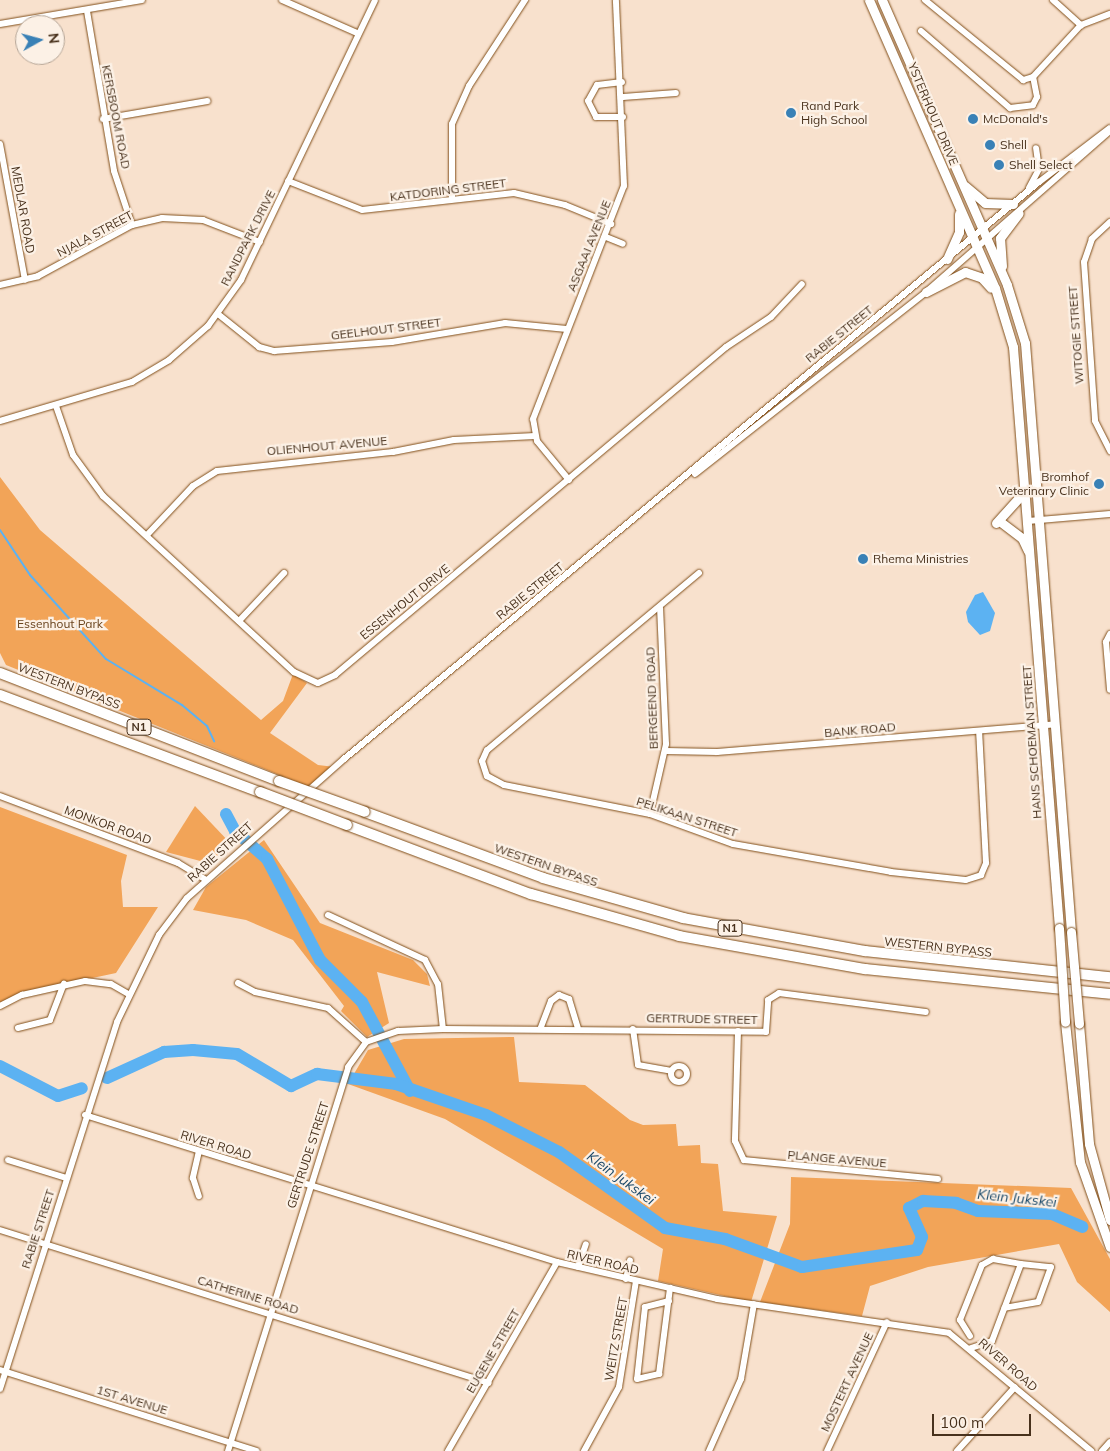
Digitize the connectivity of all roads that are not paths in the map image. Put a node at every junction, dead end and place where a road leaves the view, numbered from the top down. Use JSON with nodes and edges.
{"nodes":[{"id":1,"x":142,"y":0,"type":"edge"},
{"id":2,"x":282,"y":0,"type":"edge"},
{"id":3,"x":375,"y":0,"type":"edge"},
{"id":4,"x":525,"y":0,"type":"edge"},
{"id":5,"x":616,"y":0,"type":"edge"},
{"id":6,"x":869,"y":0,"type":"edge"},
{"id":7,"x":882,"y":0,"type":"edge"},
{"id":8,"x":925,"y":0,"type":"edge"},
{"id":9,"x":1053,"y":0,"type":"edge"},
{"id":10,"x":87,"y":10,"type":"junction"},
{"id":11,"x":1110,"y":14,"type":"edge"},
{"id":12,"x":0,"y":24,"type":"edge"},
{"id":13,"x":1081,"y":25,"type":"junction"},
{"id":14,"x":921,"y":31,"type":"dead end"},
{"id":15,"x":357,"y":33,"type":"junction"},
{"id":16,"x":1033,"y":77,"type":"junction"},
{"id":17,"x":622,"y":82,"type":"junction"},
{"id":18,"x":676,"y":93,"type":"dead end"},
{"id":19,"x":623,"y":97,"type":"junction"},
{"id":20,"x":207,"y":101,"type":"dead end"},
{"id":21,"x":623,"y":118,"type":"junction"},
{"id":22,"x":103,"y":119,"type":"junction"},
{"id":23,"x":1110,"y":130,"type":"edge"},
{"id":24,"x":0,"y":144,"type":"edge"},
{"id":25,"x":1036,"y":148,"type":"dead end"},
{"id":26,"x":288,"y":181,"type":"junction"},
{"id":27,"x":961,"y":183,"type":"junction"},
{"id":28,"x":1026,"y":194,"type":"junction"},
{"id":29,"x":452,"y":198,"type":"junction"},
{"id":30,"x":1013,"y":204,"type":"junction"},
{"id":31,"x":957,"y":205,"type":"junction"},
{"id":32,"x":1019,"y":213,"type":"junction"},
{"id":33,"x":1110,"y":222,"type":"edge"},
{"id":34,"x":611,"y":224,"type":"junction"},
{"id":35,"x":132,"y":225,"type":"junction"},
{"id":36,"x":981,"y":230,"type":"junction"},
{"id":37,"x":606,"y":236,"type":"junction"},
{"id":38,"x":972,"y":238,"type":"junction"},
{"id":39,"x":986,"y":239,"type":"junction"},
{"id":40,"x":260,"y":242,"type":"junction"},
{"id":41,"x":623,"y":244,"type":"dead end"},
{"id":42,"x":976,"y":247,"type":"junction"},
{"id":43,"x":947,"y":258,"type":"junction"},
{"id":44,"x":25,"y":280,"type":"junction"},
{"id":45,"x":802,"y":284,"type":"dead end"},
{"id":46,"x":0,"y":285,"type":"edge"},
{"id":47,"x":1007,"y":285,"type":"junction"},
{"id":48,"x":926,"y":292,"type":"junction"},
{"id":49,"x":218,"y":314,"type":"junction"},
{"id":50,"x":1005,"y":315,"type":"junction"},
{"id":51,"x":567,"y":329,"type":"junction"},
{"id":52,"x":56,"y":406,"type":"junction"},
{"id":53,"x":0,"y":421,"type":"edge"},
{"id":54,"x":535,"y":436,"type":"junction"},
{"id":55,"x":1110,"y":452,"type":"edge"},
{"id":56,"x":569,"y":480,"type":"junction"},
{"id":57,"x":676,"y":487,"type":"junction"},
{"id":58,"x":1025,"y":492,"type":"junction"},
{"id":59,"x":1110,"y":514,"type":"edge"},
{"id":60,"x":1040,"y":520,"type":"junction"},
{"id":61,"x":1028,"y":521,"type":"junction"},
{"id":62,"x":147,"y":535,"type":"junction"},
{"id":63,"x":1031,"y":558,"type":"junction"},
{"id":64,"x":284,"y":573,"type":"dead end"},
{"id":65,"x":699,"y":573,"type":"dead end"},
{"id":66,"x":660,"y":608,"type":"junction"},
{"id":67,"x":239,"y":621,"type":"junction"},
{"id":68,"x":1110,"y":634,"type":"edge"},
{"id":69,"x":0,"y":673,"type":"edge"},
{"id":70,"x":1110,"y":690,"type":"edge"},
{"id":71,"x":0,"y":695,"type":"edge"},
{"id":72,"x":1056,"y":724,"type":"junction"},
{"id":73,"x":1043,"y":726,"type":"junction"},
{"id":74,"x":980,"y":731,"type":"junction"},
{"id":75,"x":666,"y":751,"type":"junction"},
{"id":76,"x":0,"y":796,"type":"edge"},
{"id":77,"x":650,"y":814,"type":"junction"},
{"id":78,"x":205,"y":879,"type":"junction"},
{"id":79,"x":328,"y":915,"type":"dead end"},
{"id":80,"x":1110,"y":977,"type":"edge"},
{"id":81,"x":238,"y":983,"type":"dead end"},
{"id":82,"x":64,"y":984,"type":"junction"},
{"id":83,"x":128,"y":994,"type":"junction"},
{"id":84,"x":1110,"y":994,"type":"edge"},
{"id":85,"x":0,"y":1006,"type":"edge"},
{"id":86,"x":926,"y":1012,"type":"dead end"},
{"id":87,"x":542,"y":1027,"type":"junction"},
{"id":88,"x":18,"y":1028,"type":"dead end"},
{"id":89,"x":578,"y":1028,"type":"junction"},
{"id":90,"x":443,"y":1029,"type":"junction"},
{"id":91,"x":633,"y":1029,"type":"junction"},
{"id":92,"x":738,"y":1031,"type":"junction"},
{"id":93,"x":369,"y":1040,"type":"junction"},
{"id":94,"x":671,"y":1071,"type":"dead end"},
{"id":95,"x":85,"y":1116,"type":"junction"},
{"id":96,"x":199,"y":1151,"type":"junction"},
{"id":97,"x":8,"y":1160,"type":"dead end"},
{"id":98,"x":66,"y":1178,"type":"junction"},
{"id":99,"x":938,"y":1179,"type":"dead end"},
{"id":100,"x":309,"y":1186,"type":"junction"},
{"id":101,"x":199,"y":1196,"type":"dead end"},
{"id":102,"x":1110,"y":1220,"type":"edge"},
{"id":103,"x":0,"y":1230,"type":"edge"},
{"id":104,"x":586,"y":1244,"type":"dead end"},
{"id":105,"x":44,"y":1245,"type":"junction"},
{"id":106,"x":1110,"y":1247,"type":"edge"},
{"id":107,"x":630,"y":1260,"type":"dead end"},
{"id":108,"x":557,"y":1262,"type":"junction"},
{"id":109,"x":1021,"y":1264,"type":"junction"},
{"id":110,"x":578,"y":1267,"type":"junction"},
{"id":111,"x":626,"y":1279,"type":"junction"},
{"id":112,"x":636,"y":1281,"type":"junction"},
{"id":113,"x":670,"y":1288,"type":"junction"},
{"id":114,"x":669,"y":1301,"type":"junction"},
{"id":115,"x":754,"y":1304,"type":"junction"},
{"id":116,"x":1005,"y":1308,"type":"junction"},
{"id":117,"x":270,"y":1314,"type":"junction"},
{"id":118,"x":887,"y":1322,"type":"junction"},
{"id":119,"x":970,"y":1336,"type":"dead end"},
{"id":120,"x":971,"y":1348,"type":"junction"},
{"id":121,"x":3,"y":1371,"type":"edge"},
{"id":122,"x":488,"y":1383,"type":"junction"},
{"id":123,"x":1015,"y":1387,"type":"junction"},
{"id":124,"x":0,"y":1389,"type":"edge"},
{"id":125,"x":1110,"y":1442,"type":"edge"},
{"id":126,"x":230,"y":1443,"type":"junction"},
{"id":127,"x":228,"y":1451,"type":"edge"},
{"id":128,"x":257,"y":1451,"type":"edge"},
{"id":129,"x":448,"y":1451,"type":"edge"},
{"id":130,"x":584,"y":1451,"type":"edge"},
{"id":131,"x":709,"y":1451,"type":"edge"},
{"id":132,"x":827,"y":1451,"type":"edge"},
{"id":133,"x":957,"y":1451,"type":"edge"},
{"id":134,"x":1091,"y":1451,"type":"edge"},
{"id":135,"x":1102,"y":1451,"type":"edge"}],
"edges":[{"from":1,"to":10,"type":"street"},
{"from":2,"to":15,"type":"street"},
{"from":3,"to":15,"type":"street","name":"RANDPARK DRIVE"},
{"from":4,"to":29,"type":"street"},
{"from":5,"to":17,"type":"street","name":"ASGAAI AVENUE"},
{"from":6,"to":31,"type":"main road","name":"YSTERHOUT DRIVE"},
{"from":7,"to":27,"type":"main road","name":"YSTERHOUT DRIVE"},
{"from":8,"to":16,"type":"street"},
{"from":9,"to":13,"type":"street"},
{"from":10,"to":12,"type":"street"},
{"from":10,"to":22,"type":"street","name":"KERSBOOM ROAD"},
{"from":11,"to":13,"type":"street"},
{"from":13,"to":16,"type":"street"},
{"from":14,"to":16,"type":"street"},
{"from":15,"to":26,"type":"street","name":"RANDPARK DRIVE"},
{"from":17,"to":19,"type":"street","name":"ASGAAI AVENUE"},
{"from":17,"to":21,"type":"street"},
{"from":18,"to":19,"type":"street"},
{"from":19,"to":21,"type":"street","name":"ASGAAI AVENUE"},
{"from":20,"to":22,"type":"street"},
{"from":21,"to":34,"type":"street","name":"ASGAAI AVENUE"},
{"from":22,"to":35,"type":"street","name":"KERSBOOM ROAD"},
{"from":23,"to":28,"type":"street","name":"RABIE STREET"},
{"from":23,"to":32,"type":"street","name":"RABIE STREET"},
{"from":24,"to":44,"type":"street","name":"MEDLAR ROAD"},
{"from":25,"to":28,"type":"street"},
{"from":26,"to":29,"type":"street","name":"KATDORING STREET"},
{"from":26,"to":40,"type":"street","name":"RANDPARK DRIVE"},
{"from":27,"to":30,"type":"main road"},
{"from":27,"to":36,"type":"main road","name":"YSTERHOUT DRIVE"},
{"from":28,"to":30,"type":"street","name":"RABIE STREET"},
{"from":29,"to":34,"type":"street","name":"KATDORING STREET"},
{"from":30,"to":36,"type":"street","name":"RABIE STREET"},
{"from":31,"to":38,"type":"main road","name":"YSTERHOUT DRIVE"},
{"from":31,"to":43,"type":"main road"},
{"from":32,"to":39,"type":"street","name":"RABIE STREET"},
{"from":32,"to":47,"type":"main road"},
{"from":33,"to":55,"type":"street","name":"WITOGIE STREET"},
{"from":34,"to":37,"type":"street","name":"ASGAAI AVENUE"},
{"from":35,"to":40,"type":"street","name":"NJALA STREET"},
{"from":35,"to":44,"type":"street","name":"NJALA STREET"},
{"from":36,"to":38,"type":"street","name":"RABIE STREET"},
{"from":36,"to":39,"type":"main road","name":"HANS SCHOEMAN STREET"},
{"from":37,"to":41,"type":"street"},
{"from":37,"to":51,"type":"street","name":"ASGAAI AVENUE"},
{"from":38,"to":42,"type":"main road","name":"HANS SCHOEMAN STREET"},
{"from":38,"to":43,"type":"street","name":"RABIE STREET"},
{"from":39,"to":42,"type":"street","name":"RABIE STREET"},
{"from":39,"to":47,"type":"main road","name":"HANS SCHOEMAN STREET"},
{"from":40,"to":49,"type":"street","name":"RANDPARK DRIVE"},
{"from":42,"to":48,"type":"street","name":"RABIE STREET"},
{"from":42,"to":50,"type":"main road","name":"HANS SCHOEMAN STREET"},
{"from":43,"to":57,"type":"street","name":"RABIE STREET"},
{"from":44,"to":46,"type":"street","name":"NJALA STREET"},
{"from":45,"to":56,"type":"street","name":"ESSENHOUT DRIVE"},
{"from":47,"to":60,"type":"main road","name":"HANS SCHOEMAN STREET"},
{"from":48,"to":50,"type":"main road"},
{"from":48,"to":57,"type":"street","name":"RABIE STREET"},
{"from":49,"to":51,"type":"street","name":"GEELHOUT STREET"},
{"from":49,"to":52,"type":"street","name":"RANDPARK DRIVE"},
{"from":50,"to":58,"type":"main road","name":"HANS SCHOEMAN STREET"},
{"from":51,"to":54,"type":"street","name":"ASGAAI AVENUE"},
{"from":52,"to":53,"type":"street","name":"RANDPARK DRIVE"},
{"from":52,"to":62,"type":"street","name":"ESSENHOUT DRIVE"},
{"from":54,"to":56,"type":"street"},
{"from":54,"to":62,"type":"street","name":"OLIENHOUT AVENUE"},
{"from":56,"to":67,"type":"street","name":"ESSENHOUT DRIVE"},
{"from":57,"to":78,"type":"street","name":"RABIE STREET"},
{"from":58,"to":61,"type":"main road","name":"HANS SCHOEMAN STREET"},
{"from":58,"to":63,"type":"main road"},
{"from":59,"to":60,"type":"street"},
{"from":60,"to":61,"type":"street"},
{"from":60,"to":72,"type":"main road","name":"HANS SCHOEMAN STREET"},
{"from":61,"to":63,"type":"main road","name":"HANS SCHOEMAN STREET"},
{"from":62,"to":67,"type":"street","name":"ESSENHOUT DRIVE"},
{"from":63,"to":73,"type":"main road","name":"HANS SCHOEMAN STREET"},
{"from":64,"to":67,"type":"street"},
{"from":65,"to":66,"type":"street","name":"PELIKAAN STREET"},
{"from":66,"to":75,"type":"street","name":"BERGEEND ROAD"},
{"from":66,"to":77,"type":"street","name":"PELIKAAN STREET"},
{"from":68,"to":70,"type":"street"},
{"from":69,"to":80,"type":"highway","name":"WESTERN BYPASS","number":"N1","bridge":true},
{"from":71,"to":84,"type":"highway","number":"N1","bridge":true},
{"from":72,"to":73,"type":"street","name":"BANK ROAD"},
{"from":72,"to":102,"type":"main road","name":"HANS SCHOEMAN STREET","bridge":true},
{"from":73,"to":74,"type":"street","name":"BANK ROAD"},
{"from":73,"to":106,"type":"main road","name":"HANS SCHOEMAN STREET","bridge":true},
{"from":74,"to":75,"type":"street","name":"BANK ROAD"},
{"from":74,"to":77,"type":"street","name":"PELIKAAN STREET"},
{"from":75,"to":77,"type":"street","name":"BERGEEND ROAD"},
{"from":76,"to":78,"type":"street","name":"MONKOR ROAD"},
{"from":78,"to":83,"type":"street","name":"RABIE STREET"},
{"from":79,"to":90,"type":"street"},
{"from":81,"to":93,"type":"street"},
{"from":82,"to":83,"type":"street"},
{"from":82,"to":85,"type":"street"},
{"from":82,"to":88,"type":"street"},
{"from":83,"to":95,"type":"street","name":"RABIE STREET"},
{"from":86,"to":92,"type":"street","name":"GERTRUDE STREET"},
{"from":87,"to":89,"type":"street","name":"GERTRUDE STREET"},
{"from":87,"to":89,"type":"street"},
{"from":87,"to":90,"type":"street","name":"GERTRUDE STREET"},
{"from":89,"to":91,"type":"street","name":"GERTRUDE STREET"},
{"from":90,"to":93,"type":"street","name":"GERTRUDE STREET"},
{"from":91,"to":92,"type":"street","name":"GERTRUDE STREET"},
{"from":91,"to":94,"type":"street"},
{"from":92,"to":99,"type":"street","name":"PLANGE AVENUE"},
{"from":93,"to":100,"type":"street","name":"GERTRUDE STREET"},
{"from":95,"to":96,"type":"street","name":"RIVER ROAD"},
{"from":95,"to":98,"type":"street","name":"RABIE STREET"},
{"from":96,"to":100,"type":"street","name":"RIVER ROAD"},
{"from":96,"to":101,"type":"street"},
{"from":97,"to":98,"type":"street"},
{"from":98,"to":105,"type":"street","name":"RABIE STREET"},
{"from":100,"to":108,"type":"street","name":"RIVER ROAD"},
{"from":100,"to":117,"type":"street","name":"GERTRUDE STREET"},
{"from":103,"to":105,"type":"street","name":"CATHERINE ROAD"},
{"from":104,"to":110,"type":"street"},
{"from":105,"to":117,"type":"street","name":"CATHERINE ROAD"},
{"from":105,"to":121,"type":"street","name":"RABIE STREET"},
{"from":107,"to":111,"type":"street"},
{"from":108,"to":110,"type":"street","name":"RIVER ROAD"},
{"from":108,"to":122,"type":"street","name":"EUGENE STREET"},
{"from":109,"to":116,"type":"street"},
{"from":109,"to":116,"type":"street"},
{"from":109,"to":119,"type":"street"},
{"from":110,"to":111,"type":"street","name":"RIVER ROAD"},
{"from":111,"to":112,"type":"street","name":"RIVER ROAD"},
{"from":112,"to":113,"type":"street","name":"RIVER ROAD"},
{"from":112,"to":130,"type":"street","name":"WEITZ STREET"},
{"from":113,"to":114,"type":"street"},
{"from":113,"to":115,"type":"street","name":"RIVER ROAD"},
{"from":114,"to":114,"type":"street"},
{"from":115,"to":118,"type":"street","name":"RIVER ROAD"},
{"from":115,"to":131,"type":"street"},
{"from":116,"to":120,"type":"street"},
{"from":117,"to":122,"type":"street","name":"CATHERINE ROAD"},
{"from":117,"to":126,"type":"street","name":"GERTRUDE STREET"},
{"from":118,"to":120,"type":"street","name":"RIVER ROAD"},
{"from":118,"to":132,"type":"street","name":"MOSTERT AVENUE"},
{"from":120,"to":123,"type":"street","name":"RIVER ROAD"},
{"from":121,"to":124,"type":"street","name":"RABIE STREET"},
{"from":121,"to":126,"type":"street","name":"1ST AVENUE"},
{"from":122,"to":129,"type":"street","name":"EUGENE STREET"},
{"from":123,"to":133,"type":"street"},
{"from":123,"to":134,"type":"street","name":"RIVER ROAD"},
{"from":125,"to":135,"type":"street"},
{"from":126,"to":127,"type":"street","name":"GERTRUDE STREET"},
{"from":126,"to":128,"type":"street","name":"1ST AVENUE"}]}
